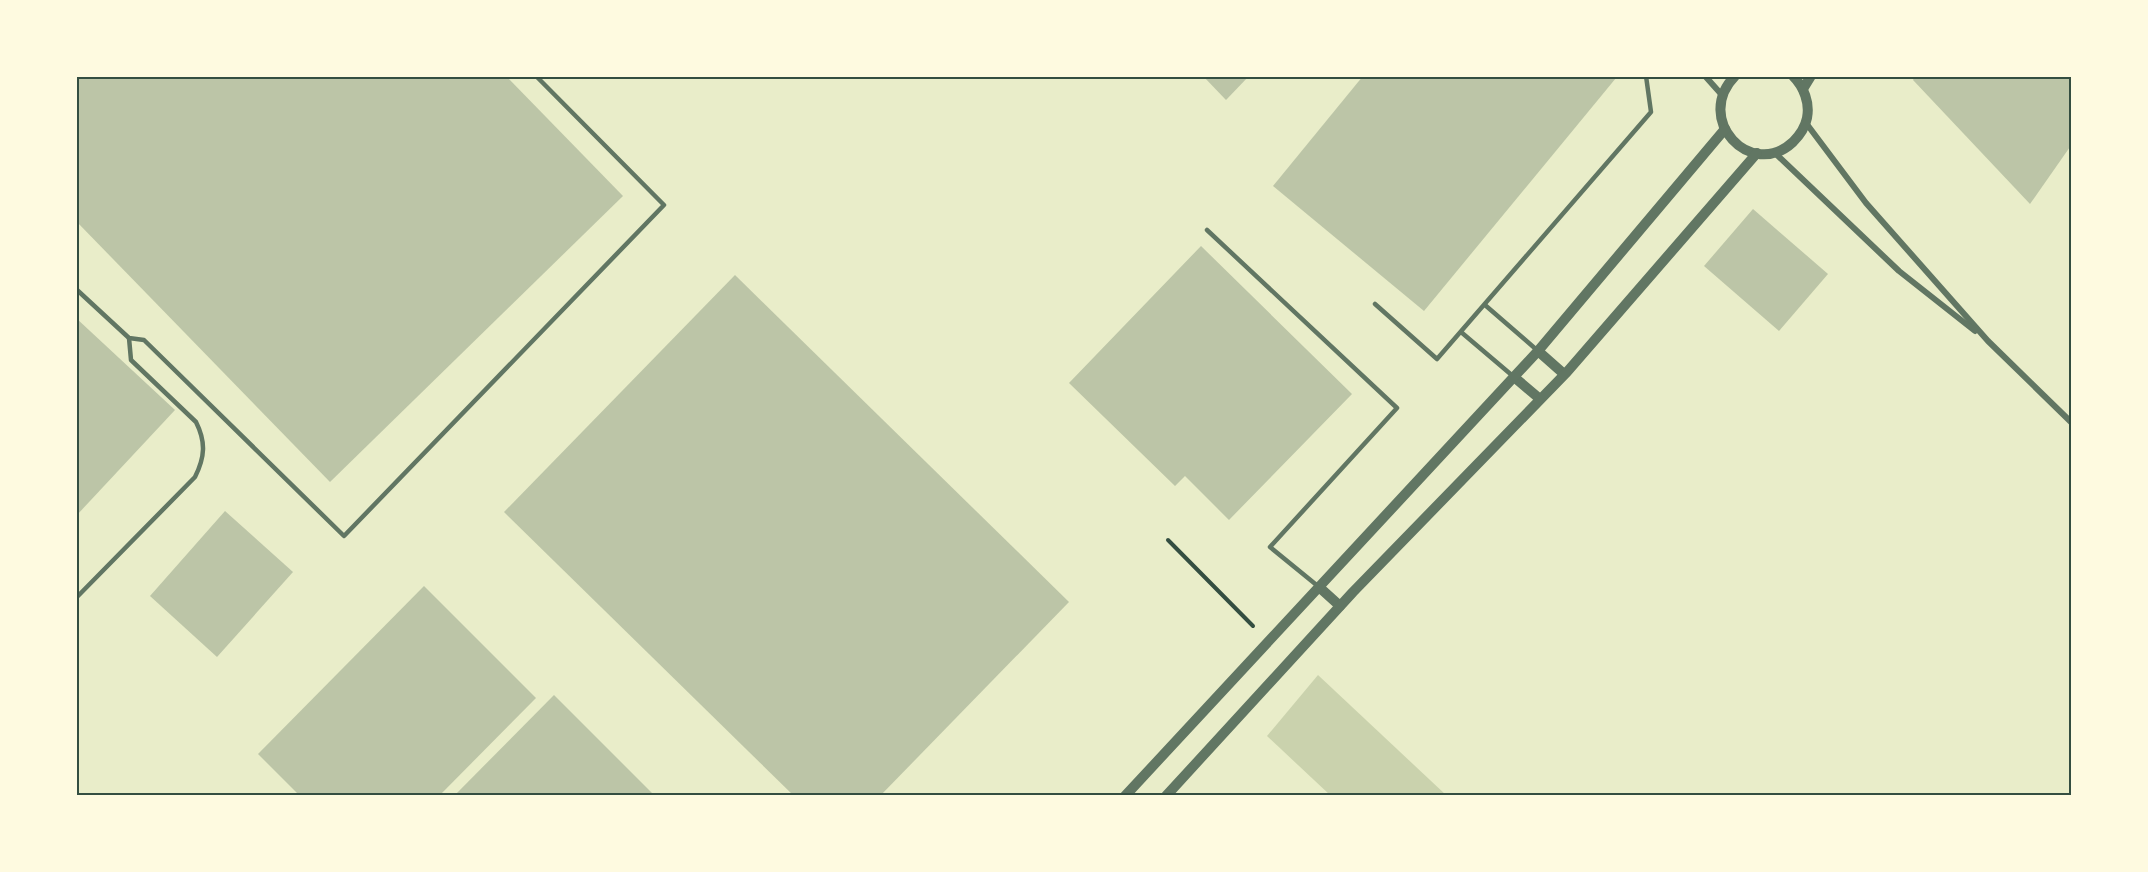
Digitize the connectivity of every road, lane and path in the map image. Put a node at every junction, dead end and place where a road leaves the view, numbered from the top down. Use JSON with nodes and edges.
{"nodes":[{"id":1,"x":536,"y":76,"type":"edge"},
{"id":2,"x":1646,"y":76,"type":"edge"},
{"id":3,"x":1705,"y":76,"type":"edge"},
{"id":4,"x":1735,"y":76,"type":"edge"},
{"id":5,"x":1793,"y":76,"type":"edge"},
{"id":6,"x":1811,"y":76,"type":"edge"},
{"id":7,"x":1803,"y":89,"type":"junction"},
{"id":8,"x":1722,"y":95,"type":"junction"},
{"id":9,"x":1806,"y":123,"type":"junction"},
{"id":10,"x":1725,"y":129,"type":"junction"},
{"id":11,"x":1757,"y":153,"type":"junction"},
{"id":12,"x":1774,"y":153,"type":"junction"},
{"id":13,"x":1208,"y":230,"type":"dead end"},
{"id":14,"x":76,"y":289,"type":"edge"},
{"id":15,"x":1375,"y":304,"type":"dead end"},
{"id":16,"x":1485,"y":304,"type":"junction"},
{"id":17,"x":1461,"y":332,"type":"junction"},
{"id":18,"x":129,"y":338,"type":"junction"},
{"id":19,"x":1988,"y":341,"type":"junction"},
{"id":20,"x":1538,"y":351,"type":"junction"},
{"id":21,"x":1564,"y":374,"type":"junction"},
{"id":22,"x":1514,"y":377,"type":"junction"},
{"id":23,"x":1540,"y":399,"type":"junction"},
{"id":24,"x":2072,"y":423,"type":"edge"},
{"id":25,"x":1168,"y":540,"type":"dead end"},
{"id":26,"x":1319,"y":587,"type":"junction"},
{"id":27,"x":76,"y":598,"type":"edge"},
{"id":28,"x":1340,"y":606,"type":"junction"},
{"id":29,"x":1269,"y":641,"type":"junction"},
{"id":30,"x":1125,"y":795,"type":"edge"},
{"id":31,"x":1166,"y":795,"type":"edge"}],
"edges":[{"from":1,"to":18,"type":"lane"},
{"from":2,"to":16,"type":"lane"},
{"from":3,"to":8,"type":"street"},
{"from":4,"to":8,"type":"street"},
{"from":5,"to":7,"type":"street"},
{"from":6,"to":7,"type":"street"},
{"from":7,"to":9,"type":"street"},
{"from":8,"to":10,"type":"street"},
{"from":9,"to":12,"type":"street"},
{"from":9,"to":19,"type":"street"},
{"from":10,"to":11,"type":"street"},
{"from":10,"to":20,"type":"street"},
{"from":11,"to":12,"type":"street"},
{"from":11,"to":21,"type":"street"},
{"from":12,"to":19,"type":"street"},
{"from":13,"to":26,"type":"lane"},
{"from":14,"to":18,"type":"lane"},
{"from":15,"to":17,"type":"lane"},
{"from":16,"to":17,"type":"lane"},
{"from":16,"to":20,"type":"lane"},
{"from":17,"to":22,"type":"lane"},
{"from":18,"to":27,"type":"lane"},
{"from":19,"to":24,"type":"street"},
{"from":20,"to":21,"type":"street"},
{"from":20,"to":22,"type":"street"},
{"from":21,"to":23,"type":"street"},
{"from":22,"to":23,"type":"street"},
{"from":22,"to":26,"type":"street"},
{"from":23,"to":28,"type":"street"},
{"from":25,"to":29,"type":"path"},
{"from":26,"to":28,"type":"street"},
{"from":26,"to":29,"type":"street"},
{"from":28,"to":31,"type":"street"},
{"from":29,"to":30,"type":"street"}]}
